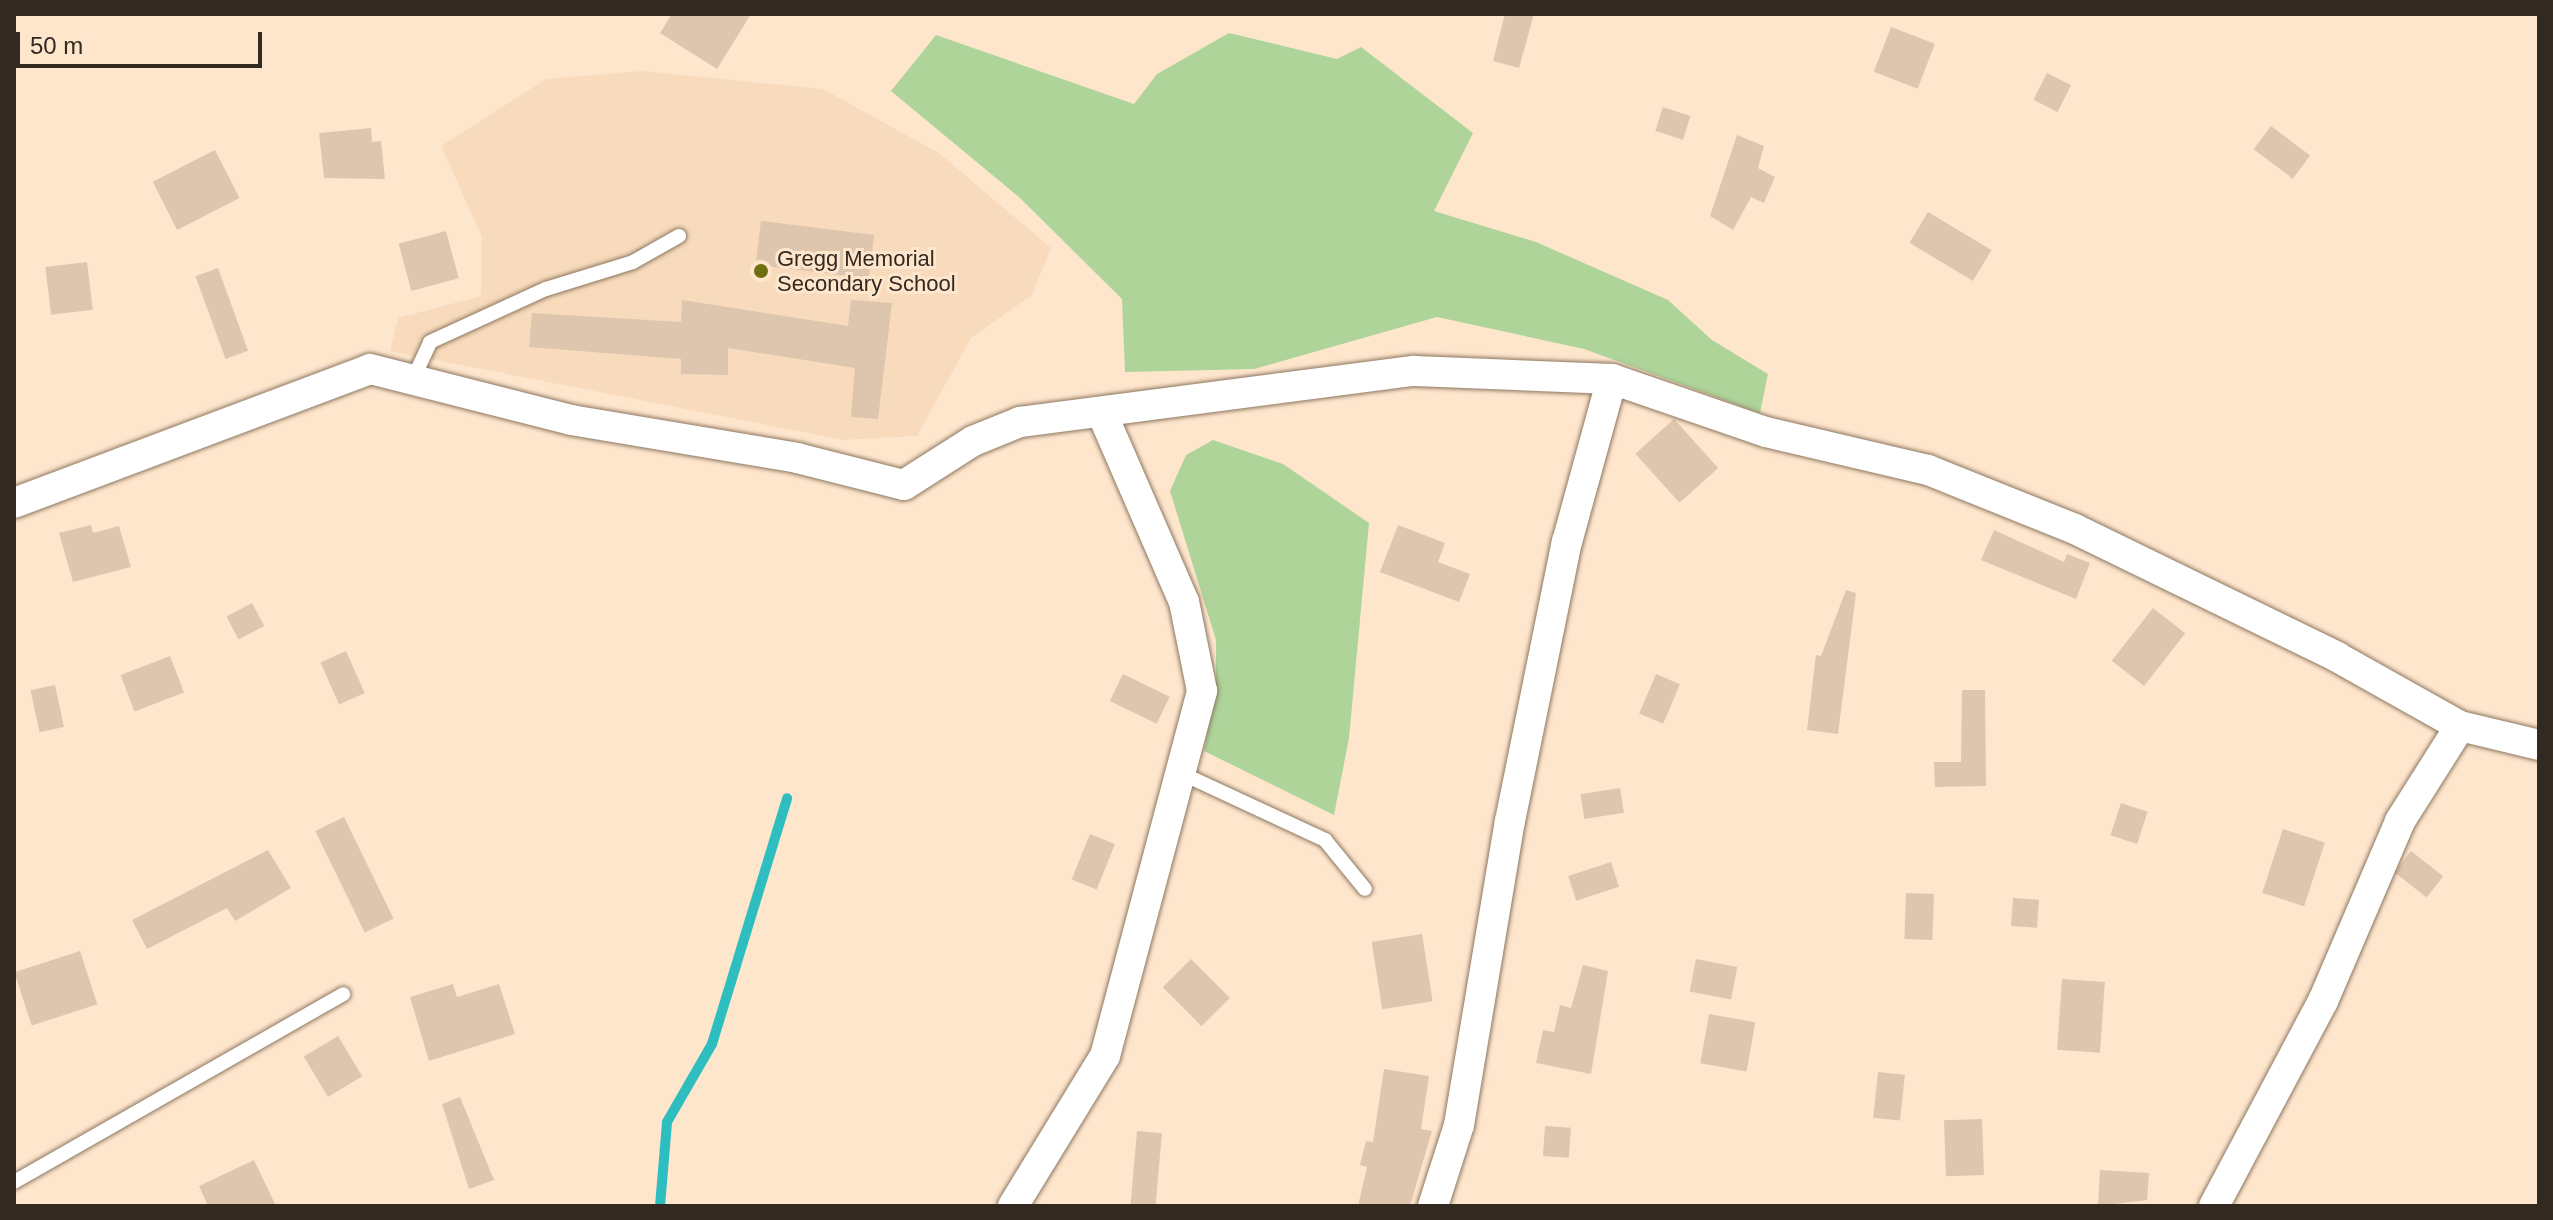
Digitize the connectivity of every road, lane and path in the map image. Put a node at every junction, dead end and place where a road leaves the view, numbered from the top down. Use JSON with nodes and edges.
{"nodes":[{"id":1,"x":679,"y":236,"type":"dead end"},
{"id":2,"x":414,"y":377,"type":"junction"},
{"id":3,"x":1612,"y":379,"type":"junction"},
{"id":4,"x":1102,"y":413,"type":"junction"},
{"id":5,"x":14,"y":503,"type":"edge"},
{"id":6,"x":2460,"y":726,"type":"junction"},
{"id":7,"x":2539,"y":745,"type":"edge"},
{"id":8,"x":1183,"y":774,"type":"junction"},
{"id":9,"x":1365,"y":889,"type":"dead end"},
{"id":10,"x":343,"y":994,"type":"dead end"},
{"id":11,"x":14,"y":1182,"type":"edge"},
{"id":12,"x":1013,"y":1206,"type":"edge"},
{"id":13,"x":1433,"y":1206,"type":"edge"},
{"id":14,"x":2214,"y":1206,"type":"edge"}],
"edges":[{"from":1,"to":2,"type":"lane"},
{"from":2,"to":4,"type":"street"},
{"from":2,"to":5,"type":"street"},
{"from":3,"to":4,"type":"street"},
{"from":3,"to":6,"type":"street"},
{"from":3,"to":13,"type":"street"},
{"from":4,"to":8,"type":"street"},
{"from":6,"to":7,"type":"street"},
{"from":6,"to":14,"type":"street"},
{"from":8,"to":9,"type":"lane"},
{"from":8,"to":12,"type":"street"},
{"from":10,"to":11,"type":"lane"}]}
